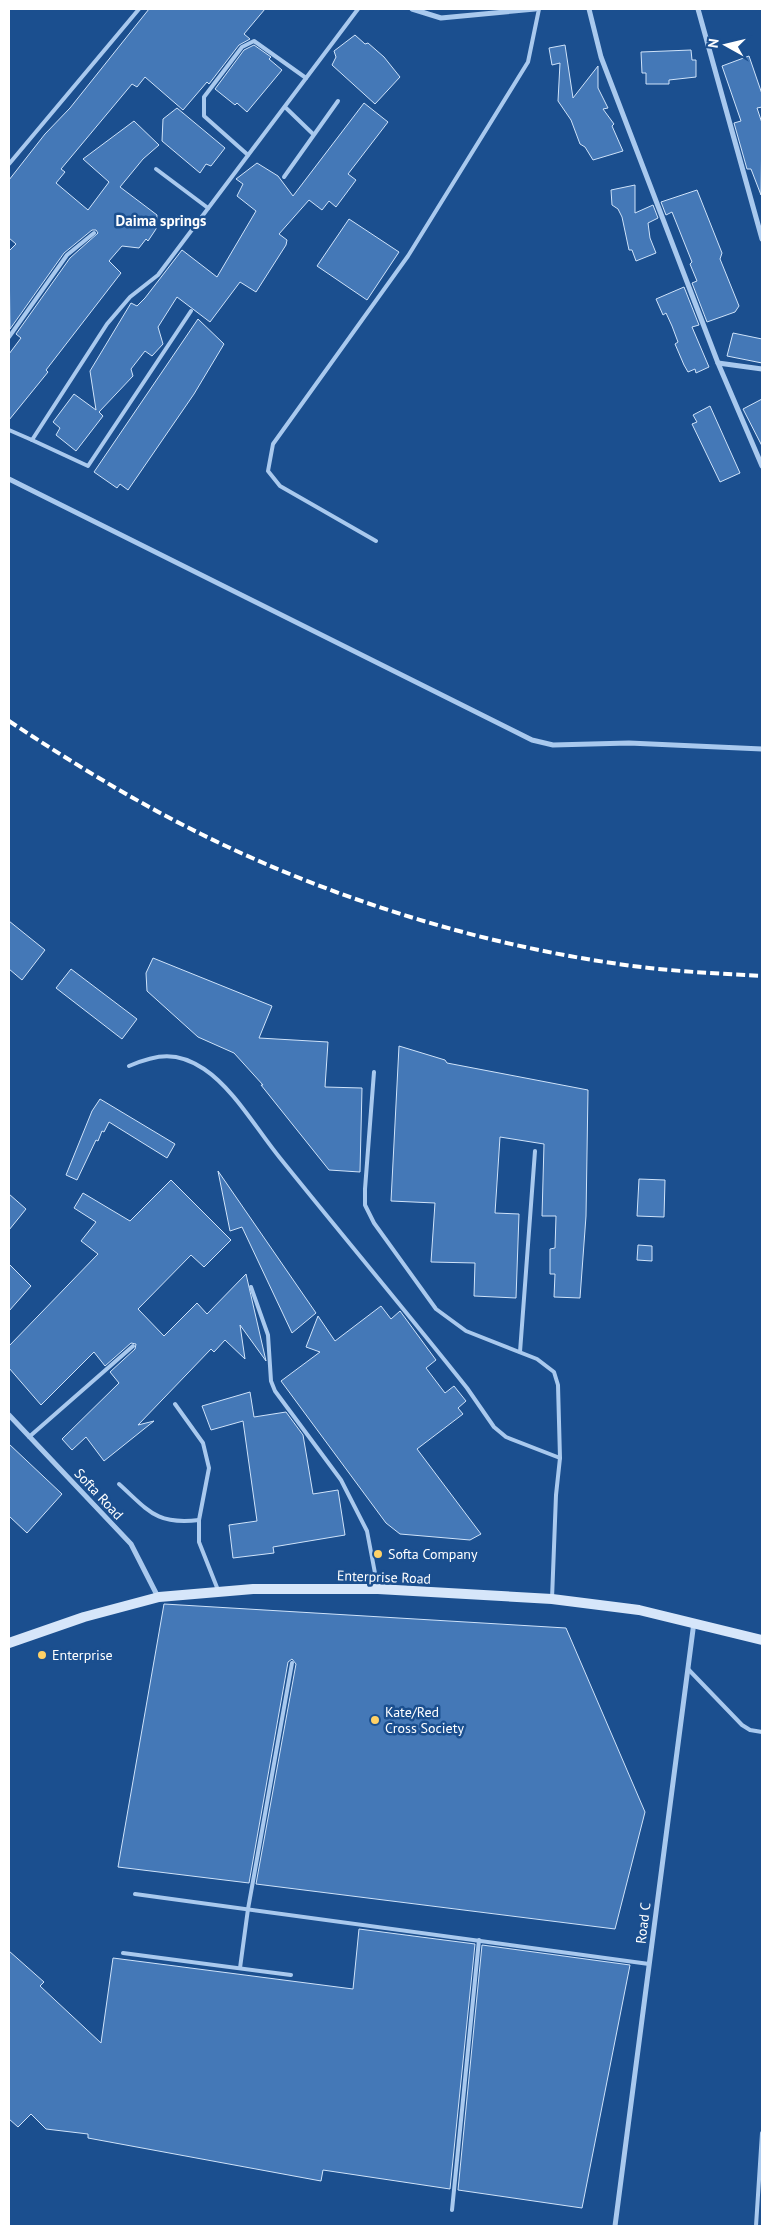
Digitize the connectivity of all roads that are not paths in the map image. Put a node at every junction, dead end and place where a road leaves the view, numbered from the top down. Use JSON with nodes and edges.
{"nodes":[{"id":1,"x":139,"y":9,"type":"edge"},
{"id":2,"x":358,"y":9,"type":"edge"},
{"id":3,"x":412,"y":9,"type":"edge"},
{"id":4,"x":535,"y":9,"type":"edge"},
{"id":5,"x":539,"y":9,"type":"edge"},
{"id":6,"x":589,"y":9,"type":"edge"},
{"id":7,"x":698,"y":9,"type":"edge"},
{"id":8,"x":306,"y":78,"type":"junction"},
{"id":9,"x":338,"y":101,"type":"dead end"},
{"id":10,"x":284,"y":107,"type":"junction"},
{"id":11,"x":313,"y":134,"type":"junction"},
{"id":12,"x":248,"y":155,"type":"junction"},
{"id":13,"x":9,"y":164,"type":"edge"},
{"id":14,"x":156,"y":169,"type":"dead end"},
{"id":15,"x":284,"y":177,"type":"dead end"},
{"id":16,"x":208,"y":208,"type":"junction"},
{"id":17,"x":94,"y":233,"type":"dead end"},
{"id":18,"x":762,"y":239,"type":"edge"},
{"id":19,"x":191,"y":311,"type":"dead end"},
{"id":20,"x":9,"y":337,"type":"edge"},
{"id":21,"x":718,"y":363,"type":"junction"},
{"id":22,"x":762,"y":369,"type":"edge"},
{"id":23,"x":9,"y":430,"type":"edge"},
{"id":24,"x":32,"y":440,"type":"junction"},
{"id":25,"x":762,"y":466,"type":"edge"},
{"id":26,"x":9,"y":479,"type":"edge"},
{"id":27,"x":376,"y":541,"type":"dead end"},
{"id":28,"x":762,"y":749,"type":"edge"},
{"id":29,"x":129,"y":1066,"type":"dead end"},
{"id":30,"x":374,"y":1072,"type":"dead end"},
{"id":31,"x":535,"y":1151,"type":"dead end"},
{"id":32,"x":251,"y":1287,"type":"dead end"},
{"id":33,"x":133,"y":1346,"type":"dead end"},
{"id":34,"x":520,"y":1352,"type":"junction"},
{"id":35,"x":175,"y":1404,"type":"dead end"},
{"id":36,"x":9,"y":1415,"type":"edge"},
{"id":37,"x":29,"y":1437,"type":"junction"},
{"id":38,"x":560,"y":1458,"type":"junction"},
{"id":39,"x":119,"y":1484,"type":"dead end"},
{"id":40,"x":199,"y":1520,"type":"junction"},
{"id":41,"x":378,"y":1588,"type":"junction"},
{"id":42,"x":218,"y":1592,"type":"junction"},
{"id":43,"x":159,"y":1597,"type":"junction"},
{"id":44,"x":552,"y":1599,"type":"junction"},
{"id":45,"x":694,"y":1622,"type":"junction"},
{"id":46,"x":762,"y":1640,"type":"edge"},
{"id":47,"x":9,"y":1643,"type":"edge"},
{"id":48,"x":292,"y":1663,"type":"dead end"},
{"id":49,"x":688,"y":1669,"type":"junction"},
{"id":50,"x":762,"y":1732,"type":"edge"},
{"id":51,"x":135,"y":1894,"type":"dead end"},
{"id":52,"x":248,"y":1909,"type":"junction"},
{"id":53,"x":479,"y":1940,"type":"junction"},
{"id":54,"x":123,"y":1953,"type":"dead end"},
{"id":55,"x":649,"y":1964,"type":"junction"},
{"id":56,"x":240,"y":1968,"type":"junction"},
{"id":57,"x":291,"y":1975,"type":"dead end"},
{"id":58,"x":762,"y":2133,"type":"edge"},
{"id":59,"x":452,"y":2210,"type":"dead end"},
{"id":60,"x":615,"y":2226,"type":"edge"},
{"id":61,"x":756,"y":2226,"type":"edge"}],
"edges":[{"from":1,"to":13,"type":"lane"},
{"from":2,"to":8,"type":"lane"},
{"from":3,"to":4,"type":"street"},
{"from":5,"to":27,"type":"lane"},
{"from":6,"to":21,"type":"street"},
{"from":7,"to":18,"type":"street"},
{"from":8,"to":10,"type":"lane"},
{"from":8,"to":12,"type":"lane"},
{"from":9,"to":11,"type":"lane"},
{"from":10,"to":11,"type":"lane"},
{"from":10,"to":12,"type":"lane"},
{"from":11,"to":15,"type":"lane"},
{"from":12,"to":16,"type":"lane"},
{"from":14,"to":16,"type":"lane"},
{"from":16,"to":24,"type":"lane"},
{"from":17,"to":20,"type":"lane"},
{"from":19,"to":24,"type":"lane"},
{"from":21,"to":22,"type":"street"},
{"from":21,"to":25,"type":"street"},
{"from":23,"to":24,"type":"lane"},
{"from":26,"to":28,"type":"street"},
{"from":29,"to":38,"type":"lane"},
{"from":30,"to":34,"type":"lane"},
{"from":31,"to":34,"type":"lane"},
{"from":32,"to":41,"type":"lane"},
{"from":33,"to":37,"type":"lane"},
{"from":34,"to":38,"type":"lane"},
{"from":35,"to":40,"type":"lane"},
{"from":36,"to":37,"type":"street","name":"Softa Road"},
{"from":37,"to":43,"type":"street","name":"Softa Road"},
{"from":38,"to":44,"type":"lane"},
{"from":39,"to":40,"type":"lane"},
{"from":40,"to":42,"type":"lane"},
{"from":41,"to":42,"type":"main road","name":"Enterprise Road"},
{"from":41,"to":44,"type":"main road","name":"Enterprise Road"},
{"from":42,"to":43,"type":"main road","name":"Enterprise Road"},
{"from":43,"to":47,"type":"main road","name":"Enterprise Road"},
{"from":44,"to":45,"type":"main road","name":"Enterprise Road"},
{"from":45,"to":46,"type":"main road","name":"Enterprise Road"},
{"from":45,"to":49,"type":"street","name":"Road C"},
{"from":48,"to":52,"type":"lane"},
{"from":49,"to":50,"type":"lane"},
{"from":49,"to":55,"type":"street","name":"Road C"},
{"from":51,"to":52,"type":"lane"},
{"from":52,"to":53,"type":"lane"},
{"from":52,"to":56,"type":"lane"},
{"from":53,"to":55,"type":"lane"},
{"from":53,"to":59,"type":"lane"},
{"from":54,"to":56,"type":"lane"},
{"from":55,"to":60,"type":"street","name":"Road C"},
{"from":56,"to":57,"type":"lane"},
{"from":58,"to":61,"type":"lane"}]}
